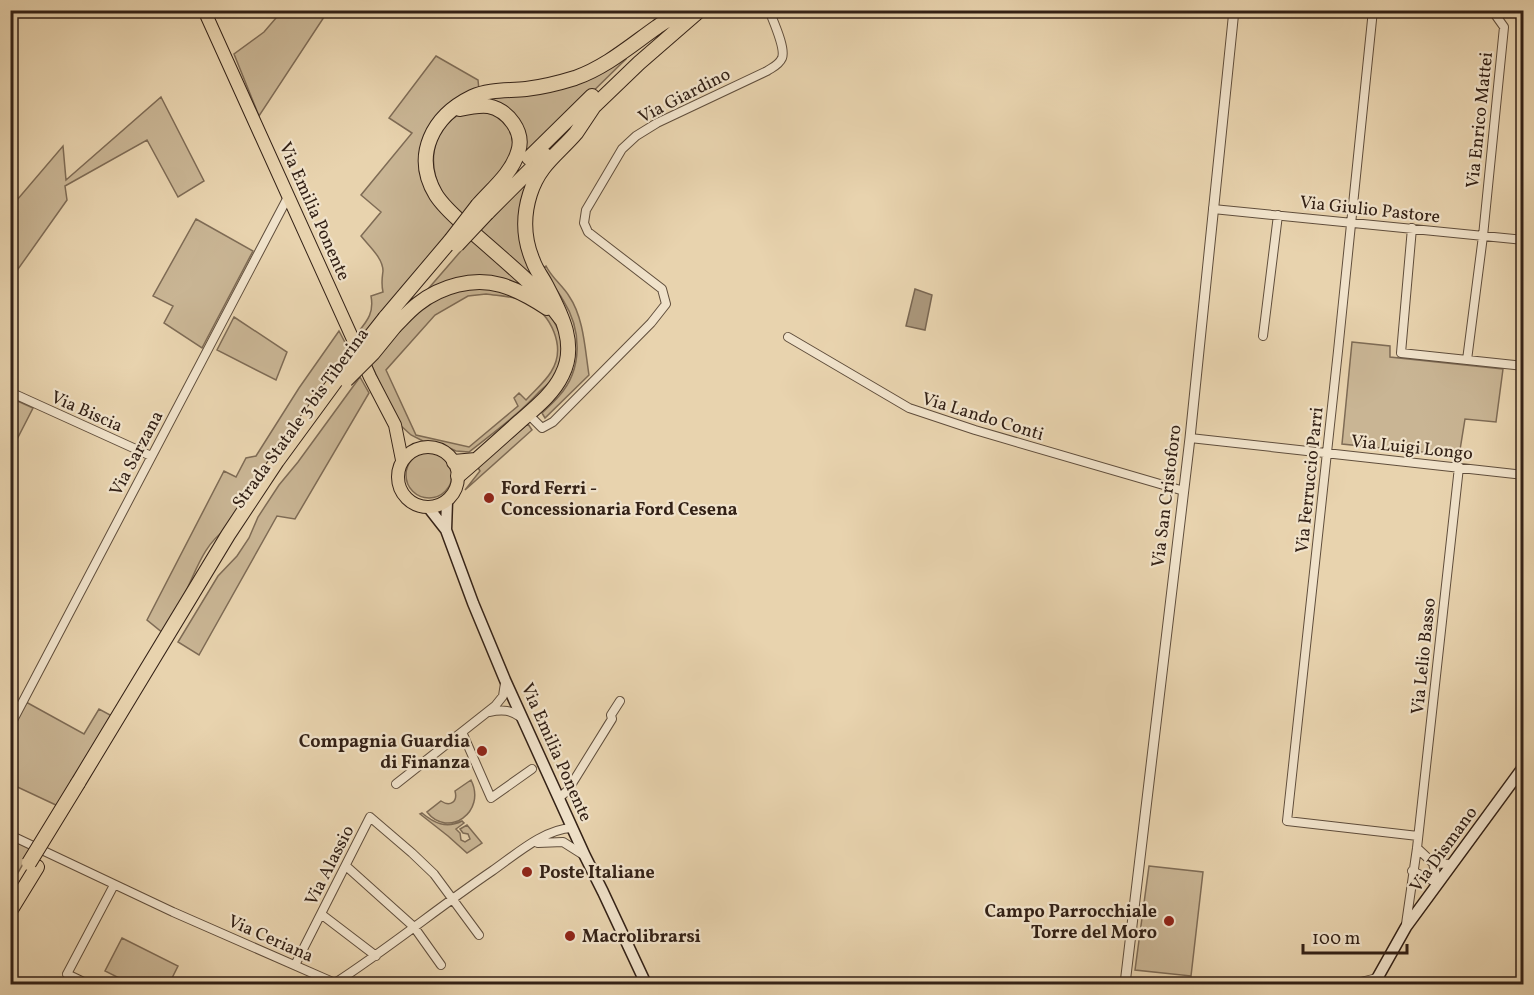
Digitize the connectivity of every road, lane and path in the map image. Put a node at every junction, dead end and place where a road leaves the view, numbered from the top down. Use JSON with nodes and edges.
{"nodes":[{"id":1,"x":204,"y":10,"type":"edge"},
{"id":2,"x":686,"y":10,"type":"edge"},
{"id":3,"x":700,"y":10,"type":"edge"},
{"id":4,"x":769,"y":10,"type":"edge"},
{"id":5,"x":1234,"y":10,"type":"edge"},
{"id":6,"x":1373,"y":10,"type":"edge"},
{"id":7,"x":1492,"y":10,"type":"edge"},
{"id":8,"x":594,"y":106,"type":"junction"},
{"id":9,"x":452,"y":110,"type":"junction"},
{"id":10,"x":289,"y":195,"type":"junction"},
{"id":11,"x":482,"y":208,"type":"junction"},
{"id":12,"x":1213,"y":209,"type":"junction"},
{"id":13,"x":1278,"y":215,"type":"junction"},
{"id":14,"x":1351,"y":222,"type":"junction"},
{"id":15,"x":1413,"y":228,"type":"junction"},
{"id":16,"x":1483,"y":236,"type":"junction"},
{"id":17,"x":1524,"y":240,"type":"edge"},
{"id":18,"x":562,"y":320,"type":"junction"},
{"id":19,"x":390,"y":322,"type":"junction"},
{"id":20,"x":1263,"y":336,"type":"dead end"},
{"id":21,"x":788,"y":337,"type":"dead end"},
{"id":22,"x":1467,"y":360,"type":"junction"},
{"id":23,"x":1524,"y":366,"type":"edge"},
{"id":24,"x":10,"y":392,"type":"edge"},
{"id":25,"x":528,"y":414,"type":"junction"},
{"id":26,"x":395,"y":425,"type":"junction"},
{"id":27,"x":1190,"y":438,"type":"junction"},
{"id":28,"x":418,"y":448,"type":"junction"},
{"id":29,"x":1327,"y":453,"type":"junction"},
{"id":30,"x":151,"y":456,"type":"junction"},
{"id":31,"x":402,"y":460,"type":"junction"},
{"id":32,"x":476,"y":460,"type":"junction"},
{"id":33,"x":454,"y":462,"type":"junction"},
{"id":34,"x":1459,"y":467,"type":"junction"},
{"id":35,"x":1524,"y":475,"type":"edge"},
{"id":36,"x":458,"y":476,"type":"junction"},
{"id":37,"x":1184,"y":491,"type":"junction"},
{"id":38,"x":447,"y":501,"type":"junction"},
{"id":39,"x":428,"y":507,"type":"junction"},
{"id":40,"x":446,"y":530,"type":"junction"},
{"id":41,"x":505,"y":680,"type":"junction"},
{"id":42,"x":514,"y":699,"type":"junction"},
{"id":43,"x":620,"y":701,"type":"dead end"},
{"id":44,"x":496,"y":708,"type":"junction"},
{"id":45,"x":522,"y":718,"type":"junction"},
{"id":46,"x":10,"y":726,"type":"edge"},
{"id":47,"x":462,"y":732,"type":"junction"},
{"id":48,"x":532,"y":769,"type":"dead end"},
{"id":49,"x":1522,"y":773,"type":"edge"},
{"id":50,"x":396,"y":784,"type":"dead end"},
{"id":51,"x":559,"y":798,"type":"junction"},
{"id":52,"x":565,"y":812,"type":"junction"},
{"id":53,"x":572,"y":828,"type":"junction"},
{"id":54,"x":556,"y":830,"type":"junction"},
{"id":55,"x":10,"y":835,"type":"edge"},
{"id":56,"x":1418,"y":836,"type":"junction"},
{"id":57,"x":559,"y":842,"type":"junction"},
{"id":58,"x":530,"y":844,"type":"junction"},
{"id":59,"x":1417,"y":848,"type":"junction"},
{"id":60,"x":585,"y":856,"type":"junction"},
{"id":61,"x":1433,"y":863,"type":"junction"},
{"id":62,"x":1452,"y":864,"type":"junction"},
{"id":63,"x":33,"y":865,"type":"junction"},
{"id":64,"x":346,"y":866,"type":"junction"},
{"id":65,"x":1412,"y":871,"type":"junction"},
{"id":66,"x":1438,"y":883,"type":"junction"},
{"id":67,"x":114,"y":885,"type":"junction"},
{"id":68,"x":10,"y":894,"type":"edge"},
{"id":69,"x":452,"y":898,"type":"junction"},
{"id":70,"x":10,"y":911,"type":"edge"},
{"id":71,"x":321,"y":914,"type":"junction"},
{"id":72,"x":414,"y":927,"type":"junction"},
{"id":73,"x":1406,"y":927,"type":"junction"},
{"id":74,"x":479,"y":935,"type":"dead end"},
{"id":75,"x":376,"y":956,"type":"junction"},
{"id":76,"x":295,"y":965,"type":"junction"},
{"id":77,"x":441,"y":965,"type":"dead end"},
{"id":78,"x":1376,"y":981,"type":"edge"},
{"id":79,"x":88,"y":984,"type":"edge"},
{"id":80,"x":334,"y":984,"type":"edge"},
{"id":81,"x":646,"y":984,"type":"edge"},
{"id":82,"x":1125,"y":984,"type":"edge"},
{"id":83,"x":1353,"y":984,"type":"edge"}],
"edges":[{"from":1,"to":10,"type":"main road","name":"Via Emilia Ponente"},
{"from":2,"to":9,"type":"highway"},
{"from":2,"to":11,"type":"highway","name":"Strada Statale 3 bis Tiberina"},
{"from":3,"to":8,"type":"highway","name":"Strada Statale 3 bis Tiberina"},
{"from":4,"to":25,"type":"street","name":"Via Giardino"},
{"from":5,"to":12,"type":"street","name":"Via San Cristoforo"},
{"from":6,"to":14,"type":"street","name":"Via Ferruccio Parri"},
{"from":7,"to":16,"type":"street","name":"Via Enrico Mattei"},
{"from":8,"to":11,"type":"highway","name":"Strada Statale 3 bis Tiberina"},
{"from":8,"to":18,"type":"highway"},
{"from":9,"to":11,"type":"highway"},
{"from":9,"to":18,"type":"highway"},
{"from":10,"to":26,"type":"main road","name":"Via Emilia Ponente"},
{"from":10,"to":30,"type":"street","name":"Via Sarzana"},
{"from":11,"to":19,"type":"highway","name":"Strada Statale 3 bis Tiberina","bridge":true},
{"from":12,"to":13,"type":"street","name":"Via Giulio Pastore"},
{"from":12,"to":27,"type":"street","name":"Via San Cristoforo"},
{"from":13,"to":14,"type":"street","name":"Via Giulio Pastore"},
{"from":13,"to":20,"type":"street"},
{"from":14,"to":15,"type":"street","name":"Via Giulio Pastore"},
{"from":14,"to":29,"type":"street","name":"Via Ferruccio Parri"},
{"from":15,"to":16,"type":"street","name":"Via Giulio Pastore"},
{"from":15,"to":22,"type":"street"},
{"from":16,"to":17,"type":"street","name":"Via Giulio Pastore"},
{"from":16,"to":22,"type":"street","name":"Via Enrico Mattei"},
{"from":18,"to":19,"type":"highway"},
{"from":18,"to":25,"type":"highway"},
{"from":19,"to":63,"type":"highway","name":"Strada Statale 3 bis Tiberina","bridge":true},
{"from":21,"to":37,"type":"street","name":"Via Lando Conti"},
{"from":22,"to":23,"type":"street"},
{"from":24,"to":30,"type":"street","name":"Via Biscia"},
{"from":25,"to":32,"type":"highway"},
{"from":26,"to":28,"type":"main road","name":"Via Emilia Ponente"},
{"from":26,"to":31,"type":"main road","name":"Via Emilia Ponente"},
{"from":27,"to":29,"type":"street","name":"Via Luigi Longo"},
{"from":27,"to":37,"type":"street","name":"Via San Cristoforo"},
{"from":28,"to":31,"type":"main road"},
{"from":28,"to":33,"type":"main road"},
{"from":29,"to":34,"type":"street","name":"Via Luigi Longo"},
{"from":29,"to":56,"type":"street","name":"Via Ferruccio Parri"},
{"from":30,"to":46,"type":"street","name":"Via Sarzana"},
{"from":31,"to":39,"type":"main road"},
{"from":32,"to":33,"type":"highway"},
{"from":32,"to":36,"type":"highway"},
{"from":33,"to":36,"type":"main road"},
{"from":34,"to":35,"type":"street","name":"Via Luigi Longo"},
{"from":34,"to":56,"type":"street","name":"Via Lelio Basso"},
{"from":36,"to":38,"type":"main road"},
{"from":37,"to":82,"type":"street","name":"Via San Cristoforo"},
{"from":38,"to":39,"type":"main road"},
{"from":38,"to":40,"type":"main road","name":"Via Emilia Ponente"},
{"from":39,"to":40,"type":"main road","name":"Via Emilia Ponente"},
{"from":40,"to":41,"type":"main road","name":"Via Emilia Ponente"},
{"from":41,"to":42,"type":"main road","name":"Via Emilia Ponente"},
{"from":41,"to":44,"type":"street"},
{"from":42,"to":44,"type":"street"},
{"from":42,"to":45,"type":"main road","name":"Via Emilia Ponente"},
{"from":43,"to":51,"type":"street"},
{"from":44,"to":45,"type":"street"},
{"from":44,"to":47,"type":"street"},
{"from":45,"to":51,"type":"main road","name":"Via Emilia Ponente"},
{"from":47,"to":48,"type":"street"},
{"from":47,"to":50,"type":"street"},
{"from":49,"to":62,"type":"main road","name":"Via Dismano"},
{"from":51,"to":52,"type":"main road","name":"Via Emilia Ponente"},
{"from":52,"to":53,"type":"main road","name":"Via Emilia Ponente"},
{"from":52,"to":54,"type":"street"},
{"from":53,"to":54,"type":"street","name":"Via Ceriana"},
{"from":53,"to":57,"type":"street"},
{"from":53,"to":60,"type":"main road","name":"Via Emilia Ponente"},
{"from":54,"to":58,"type":"street","name":"Via Ceriana"},
{"from":55,"to":67,"type":"street","name":"Via Ceriana"},
{"from":56,"to":59,"type":"street","name":"Via Lelio Basso"},
{"from":57,"to":58,"type":"street"},
{"from":57,"to":60,"type":"street"},
{"from":58,"to":69,"type":"street","name":"Via Ceriana"},
{"from":59,"to":61,"type":"street"},
{"from":59,"to":65,"type":"street","name":"Via Lelio Basso"},
{"from":60,"to":81,"type":"main road","name":"Via Emilia Ponente"},
{"from":61,"to":62,"type":"street"},
{"from":61,"to":66,"type":"street"},
{"from":62,"to":66,"type":"main road","name":"Via Dismano"},
{"from":63,"to":68,"type":"highway","name":"Strada Statale 3 bis Tiberina"},
{"from":63,"to":70,"type":"highway","name":"Strada Statale 3 bis Tiberina"},
{"from":64,"to":69,"type":"street","name":"Via Alassio"},
{"from":64,"to":71,"type":"street","name":"Via Alassio"},
{"from":64,"to":72,"type":"street"},
{"from":65,"to":66,"type":"street"},
{"from":65,"to":73,"type":"street","name":"Via Lelio Basso"},
{"from":66,"to":73,"type":"main road","name":"Via Dismano"},
{"from":67,"to":76,"type":"street","name":"Via Ceriana"},
{"from":67,"to":79,"type":"street"},
{"from":69,"to":72,"type":"street","name":"Via Ceriana"},
{"from":69,"to":74,"type":"street"},
{"from":71,"to":75,"type":"street"},
{"from":71,"to":76,"type":"street","name":"Via Alassio"},
{"from":72,"to":75,"type":"street","name":"Via Ceriana"},
{"from":72,"to":77,"type":"street"},
{"from":73,"to":78,"type":"main road","name":"Via Dismano"},
{"from":75,"to":80,"type":"street","name":"Via Ceriana"},
{"from":76,"to":80,"type":"street","name":"Via Ceriana"},
{"from":78,"to":83,"type":"street"}]}
